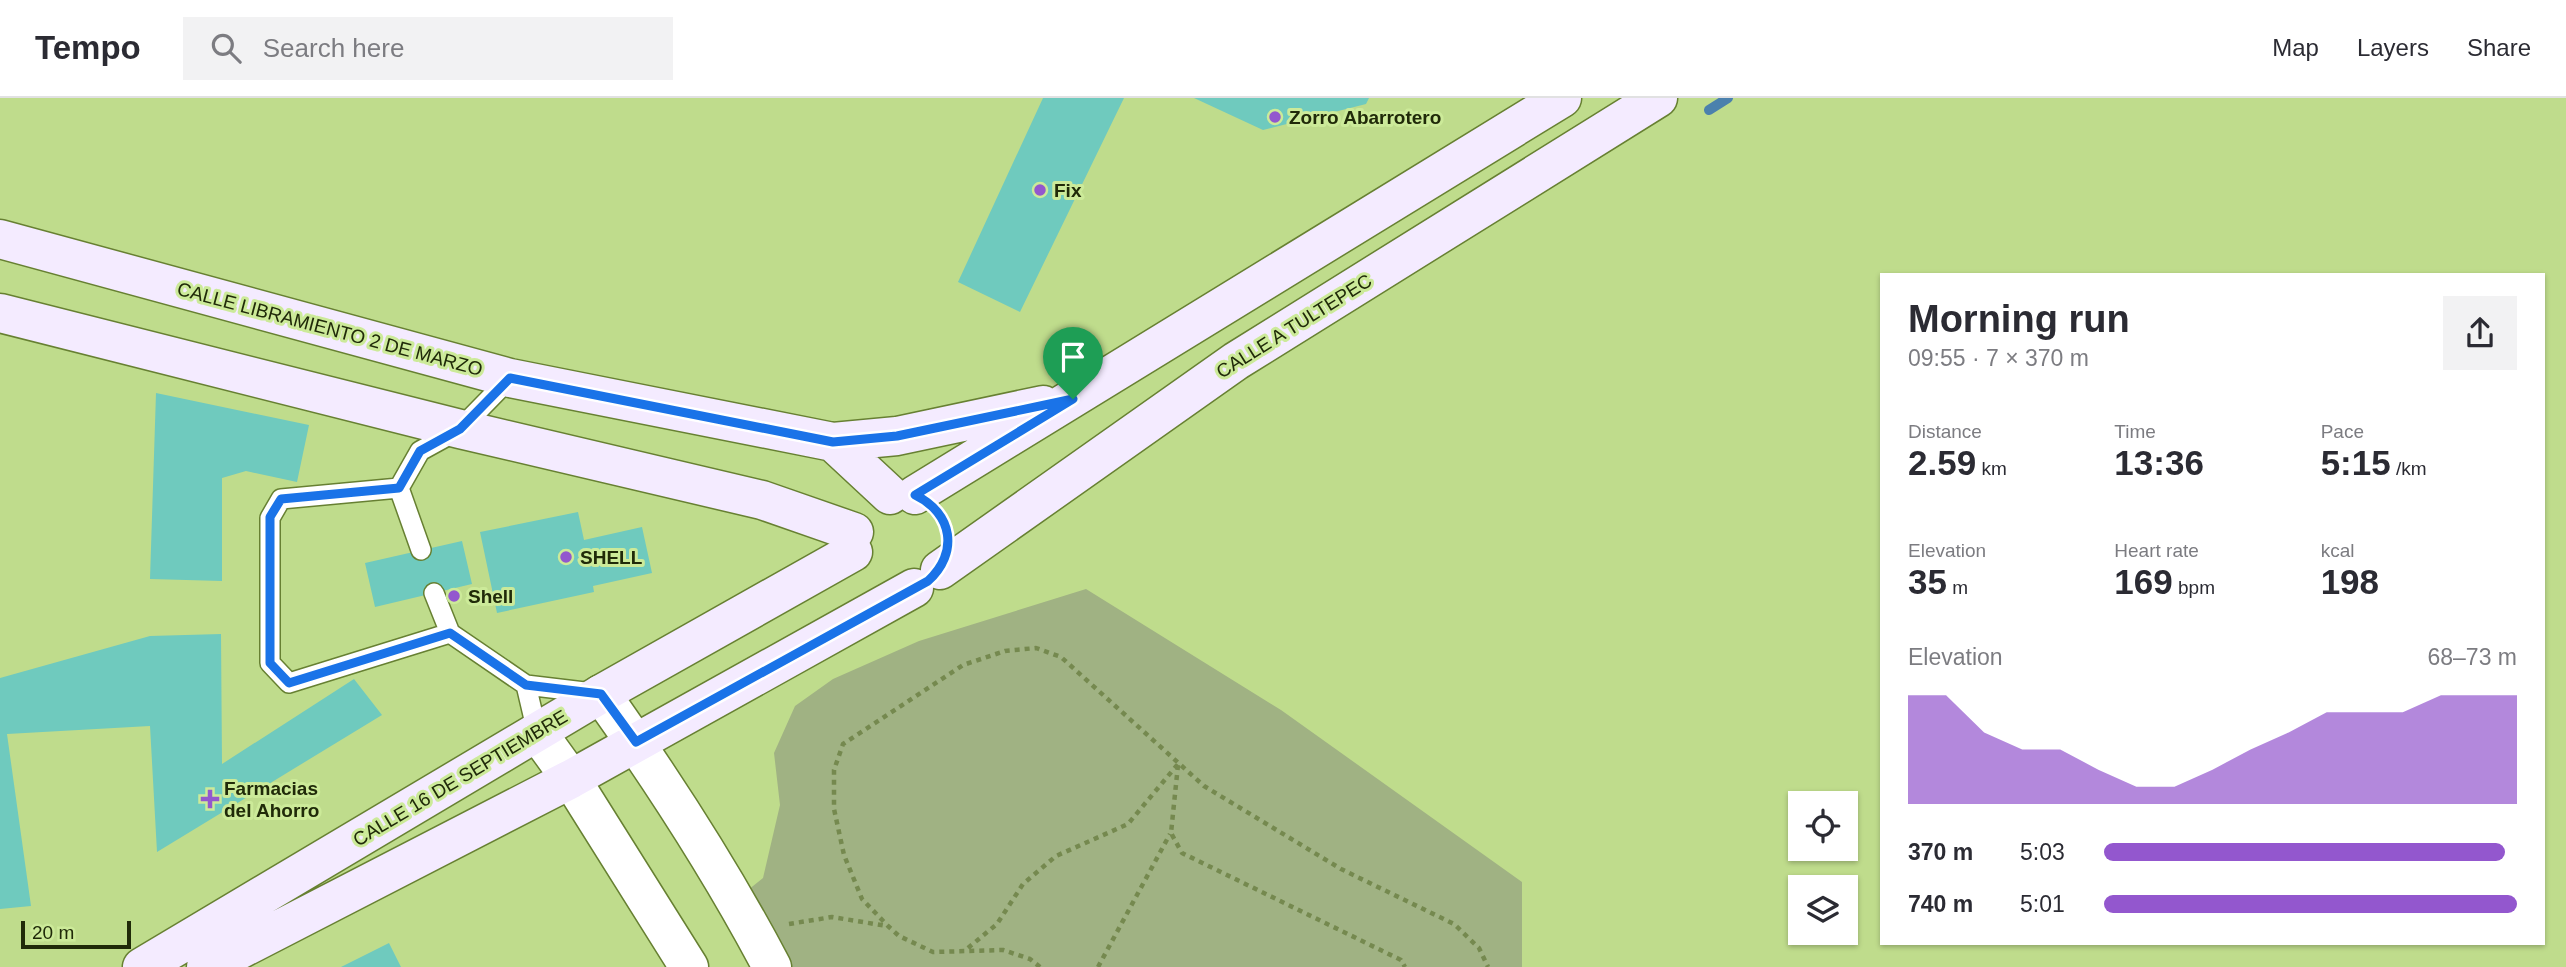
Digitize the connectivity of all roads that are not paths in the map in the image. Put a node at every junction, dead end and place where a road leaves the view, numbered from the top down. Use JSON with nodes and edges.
{"nodes":[{"id":1,"x":1562,"y":98,"type":"edge"},
{"id":2,"x":1658,"y":98,"type":"edge"},
{"id":3,"x":0,"y":239,"type":"edge"},
{"id":4,"x":0,"y":313,"type":"edge"},
{"id":5,"x":510,"y":378,"type":"junction"},
{"id":6,"x":1073,"y":399,"type":"junction"},
{"id":7,"x":460,"y":429,"type":"junction"},
{"id":8,"x":833,"y":442,"type":"junction"},
{"id":9,"x":399,"y":488,"type":"junction"},
{"id":10,"x":924,"y":509,"type":"junction"},
{"id":11,"x":853,"y":542,"type":"junction"},
{"id":12,"x":421,"y":550,"type":"dead end"},
{"id":13,"x":927,"y":579,"type":"junction"},
{"id":14,"x":434,"y":593,"type":"dead end"},
{"id":15,"x":450,"y":633,"type":"junction"},
{"id":16,"x":526,"y":685,"type":"junction"},
{"id":17,"x":601,"y":694,"type":"junction"},
{"id":18,"x":537,"y":732,"type":"junction"},
{"id":19,"x":636,"y":742,"type":"junction"},
{"id":20,"x":571,"y":779,"type":"junction"},
{"id":21,"x":764,"y":952,"type":"edge"},
{"id":22,"x":142,"y":967,"type":"edge"},
{"id":23,"x":206,"y":967,"type":"edge"},
{"id":24,"x":689,"y":967,"type":"edge"}],
"edges":[{"from":1,"to":6,"type":"main road"},
{"from":2,"to":13,"type":"main road","name":"CALLE A TULTEPEC"},
{"from":3,"to":5,"type":"main road","name":"CALLE LIBRAMIENTO 2 DE MARZO"},
{"from":4,"to":7,"type":"main road"},
{"from":5,"to":7,"type":"lane"},
{"from":5,"to":8,"type":"main road","name":"CALLE LIBRAMIENTO 2 DE MARZO"},
{"from":6,"to":8,"type":"main road","name":"CALLE LIBRAMIENTO 2 DE MARZO"},
{"from":6,"to":10,"type":"main road"},
{"from":7,"to":9,"type":"lane"},
{"from":7,"to":11,"type":"main road"},
{"from":8,"to":10,"type":"main road"},
{"from":9,"to":12,"type":"lane"},
{"from":9,"to":15,"type":"lane"},
{"from":10,"to":11,"type":"main road"},
{"from":10,"to":13,"type":"main road"},
{"from":11,"to":13,"type":"main road"},
{"from":11,"to":17,"type":"main road","name":"CALLE 16 DE SEPTIEMBRE"},
{"from":13,"to":19,"type":"main road"},
{"from":14,"to":15,"type":"lane"},
{"from":15,"to":16,"type":"lane"},
{"from":16,"to":17,"type":"lane"},
{"from":16,"to":18,"type":"lane"},
{"from":17,"to":18,"type":"main road","name":"CALLE 16 DE SEPTIEMBRE"},
{"from":17,"to":19,"type":"street"},
{"from":18,"to":20,"type":"street"},
{"from":18,"to":22,"type":"main road","name":"CALLE 16 DE SEPTIEMBRE"},
{"from":19,"to":20,"type":"main road"},
{"from":19,"to":21,"type":"street"},
{"from":20,"to":23,"type":"main road"},
{"from":20,"to":24,"type":"street"}]}
